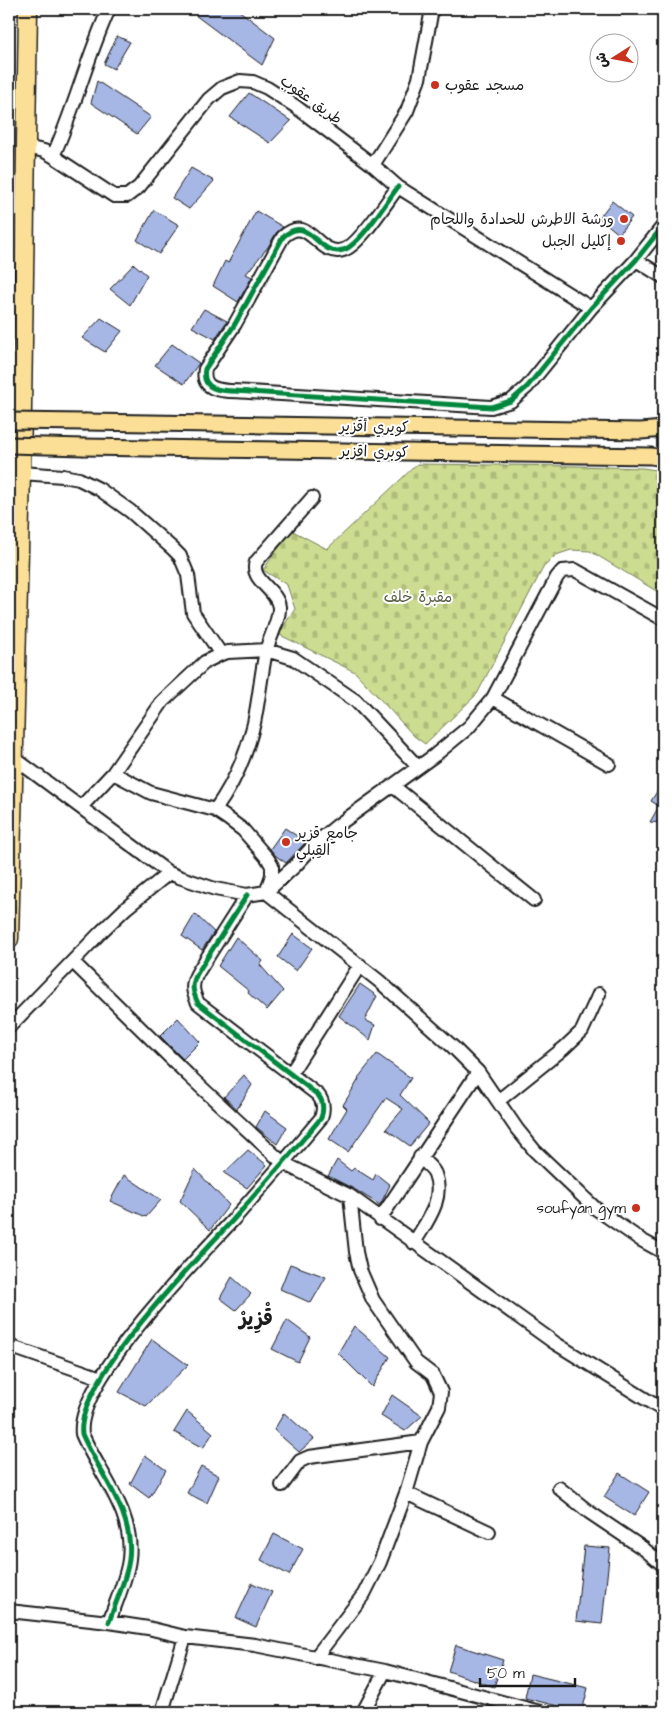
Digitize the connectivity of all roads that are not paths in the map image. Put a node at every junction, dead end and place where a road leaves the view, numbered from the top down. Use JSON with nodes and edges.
{"nodes":[{"id":1,"x":28,"y":9,"type":"edge"},
{"id":2,"x":109,"y":9,"type":"edge"},
{"id":3,"x":432,"y":9,"type":"edge"},
{"id":4,"x":26,"y":147,"type":"junction"},
{"id":5,"x":53,"y":156,"type":"junction"},
{"id":6,"x":374,"y":164,"type":"junction"},
{"id":7,"x":398,"y":187,"type":"junction"},
{"id":8,"x":663,"y":226,"type":"edge"},
{"id":9,"x":636,"y":260,"type":"junction"},
{"id":10,"x":663,"y":277,"type":"edge"},
{"id":11,"x":591,"y":308,"type":"junction"},
{"id":12,"x":9,"y":421,"type":"edge"},
{"id":13,"x":663,"y":429,"type":"edge"},
{"id":14,"x":9,"y":445,"type":"edge"},
{"id":15,"x":663,"y":458,"type":"edge"},
{"id":16,"x":21,"y":472,"type":"junction"},
{"id":17,"x":312,"y":498,"type":"dead end"},
{"id":18,"x":663,"y":619,"type":"edge"},
{"id":19,"x":266,"y":650,"type":"junction"},
{"id":20,"x":221,"y":654,"type":"junction"},
{"id":21,"x":493,"y":698,"type":"junction"},
{"id":22,"x":14,"y":758,"type":"junction"},
{"id":23,"x":609,"y":764,"type":"dead end"},
{"id":24,"x":418,"y":767,"type":"junction"},
{"id":25,"x":113,"y":773,"type":"junction"},
{"id":26,"x":393,"y":786,"type":"junction"},
{"id":27,"x":81,"y":807,"type":"junction"},
{"id":28,"x":216,"y":810,"type":"junction"},
{"id":29,"x":169,"y":873,"type":"junction"},
{"id":30,"x":266,"y":892,"type":"junction"},
{"id":31,"x":247,"y":895,"type":"junction"},
{"id":32,"x":534,"y":900,"type":"dead end"},
{"id":33,"x":9,"y":939,"type":"edge"},
{"id":34,"x":73,"y":962,"type":"junction"},
{"id":35,"x":360,"y":965,"type":"junction"},
{"id":36,"x":599,"y":994,"type":"dead end"},
{"id":37,"x":9,"y":1027,"type":"edge"},
{"id":38,"x":478,"y":1072,"type":"junction"},
{"id":39,"x":291,"y":1073,"type":"junction"},
{"id":40,"x":498,"y":1101,"type":"junction"},
{"id":41,"x":420,"y":1157,"type":"junction"},
{"id":42,"x":283,"y":1163,"type":"junction"},
{"id":43,"x":350,"y":1196,"type":"junction"},
{"id":44,"x":380,"y":1219,"type":"junction"},
{"id":45,"x":414,"y":1243,"type":"junction"},
{"id":46,"x":663,"y":1252,"type":"edge"},
{"id":47,"x":9,"y":1346,"type":"edge"},
{"id":48,"x":101,"y":1378,"type":"junction"},
{"id":49,"x":663,"y":1410,"type":"edge"},
{"id":50,"x":421,"y":1442,"type":"junction"},
{"id":51,"x":282,"y":1485,"type":"dead end"},
{"id":52,"x":559,"y":1488,"type":"dead end"},
{"id":53,"x":406,"y":1493,"type":"junction"},
{"id":54,"x":490,"y":1532,"type":"dead end"},
{"id":55,"x":663,"y":1566,"type":"edge"},
{"id":56,"x":9,"y":1611,"type":"edge"},
{"id":57,"x":109,"y":1622,"type":"junction"},
{"id":58,"x":184,"y":1638,"type":"junction"},
{"id":59,"x":315,"y":1658,"type":"junction"},
{"id":60,"x":386,"y":1671,"type":"junction"},
{"id":61,"x":162,"y":1712,"type":"edge"},
{"id":62,"x":362,"y":1712,"type":"edge"},
{"id":63,"x":540,"y":1712,"type":"edge"}],
"edges":[{"from":1,"to":4,"type":"highway"},
{"from":2,"to":5,"type":"street"},
{"from":3,"to":6,"type":"street"},
{"from":4,"to":5,"type":"street","name":"طريق عقوب"},
{"from":4,"to":16,"type":"highway"},
{"from":5,"to":6,"type":"street","name":"طريق عقوب"},
{"from":6,"to":7,"type":"street","name":"طريق عقوب"},
{"from":7,"to":11,"type":"street","name":"طريق عقوب"},
{"from":7,"to":11,"type":"street"},
{"from":8,"to":9,"type":"street"},
{"from":9,"to":10,"type":"street"},
{"from":9,"to":11,"type":"street"},
{"from":12,"to":13,"type":"main road","name":"كويري أقزير","bridge":true},
{"from":14,"to":15,"type":"main road","name":"كوبري اقزير","bridge":true},
{"from":16,"to":20,"type":"street"},
{"from":16,"to":22,"type":"highway"},
{"from":17,"to":19,"type":"street"},
{"from":18,"to":21,"type":"street"},
{"from":19,"to":20,"type":"street"},
{"from":19,"to":24,"type":"street"},
{"from":19,"to":28,"type":"street"},
{"from":20,"to":25,"type":"street"},
{"from":21,"to":23,"type":"street"},
{"from":21,"to":24,"type":"street"},
{"from":22,"to":27,"type":"street"},
{"from":22,"to":33,"type":"highway"},
{"from":24,"to":26,"type":"street"},
{"from":25,"to":27,"type":"street"},
{"from":25,"to":28,"type":"street"},
{"from":26,"to":30,"type":"street"},
{"from":26,"to":32,"type":"street"},
{"from":27,"to":29,"type":"street"},
{"from":28,"to":30,"type":"street"},
{"from":29,"to":31,"type":"street"},
{"from":29,"to":34,"type":"street"},
{"from":30,"to":31,"type":"street"},
{"from":30,"to":35,"type":"street"},
{"from":31,"to":39,"type":"street"},
{"from":34,"to":37,"type":"street"},
{"from":34,"to":42,"type":"street"},
{"from":35,"to":38,"type":"street"},
{"from":35,"to":39,"type":"street"},
{"from":36,"to":40,"type":"street"},
{"from":38,"to":40,"type":"street"},
{"from":38,"to":41,"type":"street"},
{"from":39,"to":42,"type":"street"},
{"from":40,"to":46,"type":"street"},
{"from":41,"to":44,"type":"street"},
{"from":41,"to":45,"type":"street"},
{"from":42,"to":43,"type":"street"},
{"from":42,"to":48,"type":"street"},
{"from":43,"to":44,"type":"street"},
{"from":43,"to":50,"type":"street"},
{"from":44,"to":45,"type":"street"},
{"from":45,"to":49,"type":"street"},
{"from":47,"to":48,"type":"street"},
{"from":48,"to":57,"type":"street"},
{"from":50,"to":51,"type":"street"},
{"from":50,"to":53,"type":"street"},
{"from":52,"to":55,"type":"street"},
{"from":53,"to":54,"type":"street"},
{"from":53,"to":59,"type":"street"},
{"from":56,"to":57,"type":"street"},
{"from":57,"to":58,"type":"street"},
{"from":58,"to":59,"type":"street"},
{"from":58,"to":61,"type":"street"},
{"from":59,"to":60,"type":"street"},
{"from":60,"to":62,"type":"street"},
{"from":60,"to":63,"type":"street"}]}
